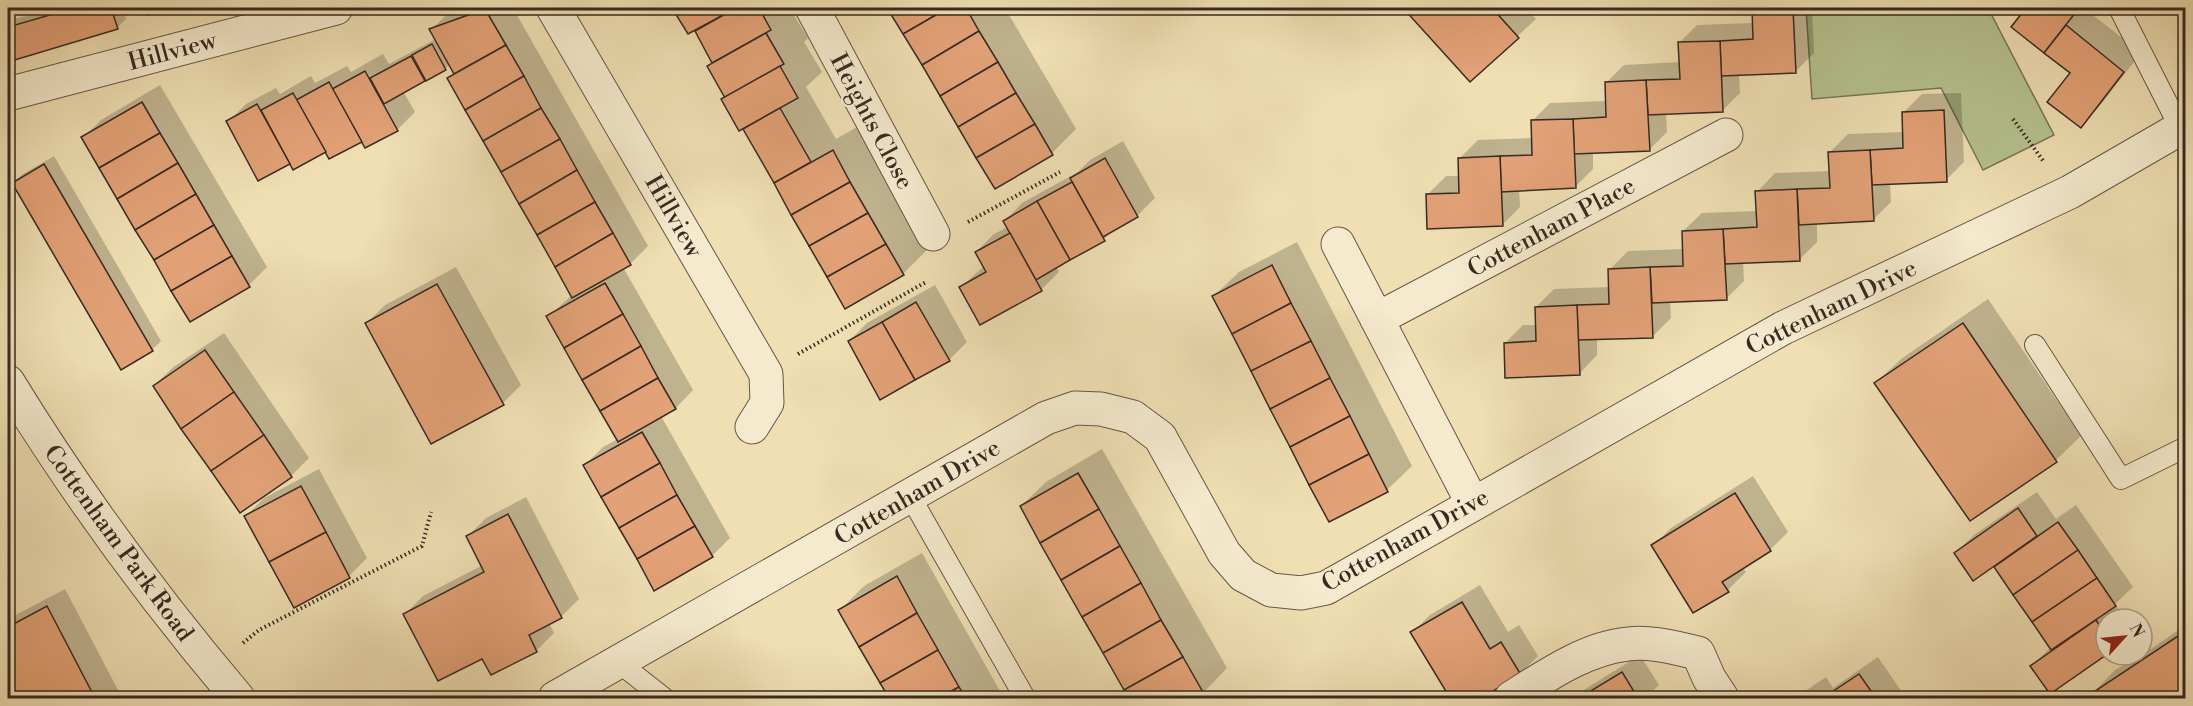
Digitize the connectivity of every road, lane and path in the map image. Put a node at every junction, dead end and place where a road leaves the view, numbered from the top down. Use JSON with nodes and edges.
{"nodes":[{"id":1,"x":336,"y":8,"type":"edge"},
{"id":2,"x":553,"y":8,"type":"edge"},
{"id":3,"x":812,"y":8,"type":"edge"},
{"id":4,"x":2119,"y":8,"type":"edge"},
{"id":5,"x":8,"y":94,"type":"edge"},
{"id":6,"x":2013,"y":119,"type":"dead end"},
{"id":7,"x":2182,"y":127,"type":"edge"},
{"id":8,"x":1726,"y":135,"type":"dead end"},
{"id":9,"x":1060,"y":172,"type":"dead end"},
{"id":10,"x":2070,"y":192,"type":"junction"},
{"id":11,"x":968,"y":222,"type":"dead end"},
{"id":12,"x":933,"y":234,"type":"dead end"},
{"id":13,"x":1338,"y":244,"type":"dead end"},
{"id":14,"x":926,"y":282,"type":"dead end"},
{"id":15,"x":1377,"y":319,"type":"junction"},
{"id":16,"x":2035,"y":345,"type":"dead end"},
{"id":17,"x":802,"y":351,"type":"dead end"},
{"id":18,"x":8,"y":382,"type":"edge"},
{"id":19,"x":752,"y":427,"type":"dead end"},
{"id":20,"x":2186,"y":447,"type":"edge"},
{"id":21,"x":910,"y":496,"type":"junction"},
{"id":22,"x":1473,"y":504,"type":"junction"},
{"id":23,"x":431,"y":512,"type":"dead end"},
{"id":24,"x":618,"y":662,"type":"junction"},
{"id":25,"x":211,"y":667,"type":"junction"},
{"id":26,"x":238,"y":699,"type":"edge"},
{"id":27,"x":555,"y":699,"type":"edge"},
{"id":28,"x":664,"y":699,"type":"edge"},
{"id":29,"x":1025,"y":699,"type":"edge"},
{"id":30,"x":1511,"y":699,"type":"edge"},
{"id":31,"x":1722,"y":699,"type":"edge"}],
"edges":[{"from":1,"to":5,"type":"street","name":"Hillview"},
{"from":2,"to":19,"type":"street","name":"Hillview"},
{"from":3,"to":12,"type":"street","name":"Heights Close"},
{"from":4,"to":7,"type":"lane"},
{"from":6,"to":10,"type":"path"},
{"from":7,"to":10,"type":"street","name":"Cottenham Drive"},
{"from":8,"to":15,"type":"street","name":"Cottenham Place"},
{"from":9,"to":11,"type":"path"},
{"from":10,"to":22,"type":"street","name":"Cottenham Drive"},
{"from":13,"to":15,"type":"street"},
{"from":14,"to":17,"type":"path"},
{"from":15,"to":22,"type":"street"},
{"from":16,"to":20,"type":"lane"},
{"from":18,"to":25,"type":"street","name":"Cottenham Park Road"},
{"from":21,"to":22,"type":"street","name":"Cottenham Drive"},
{"from":21,"to":24,"type":"street","name":"Cottenham Drive"},
{"from":21,"to":29,"type":"lane"},
{"from":23,"to":25,"type":"path"},
{"from":24,"to":27,"type":"street","name":"Cottenham Drive"},
{"from":24,"to":28,"type":"lane"},
{"from":25,"to":26,"type":"street","name":"Cottenham Park Road"},
{"from":30,"to":31,"type":"street"}]}
